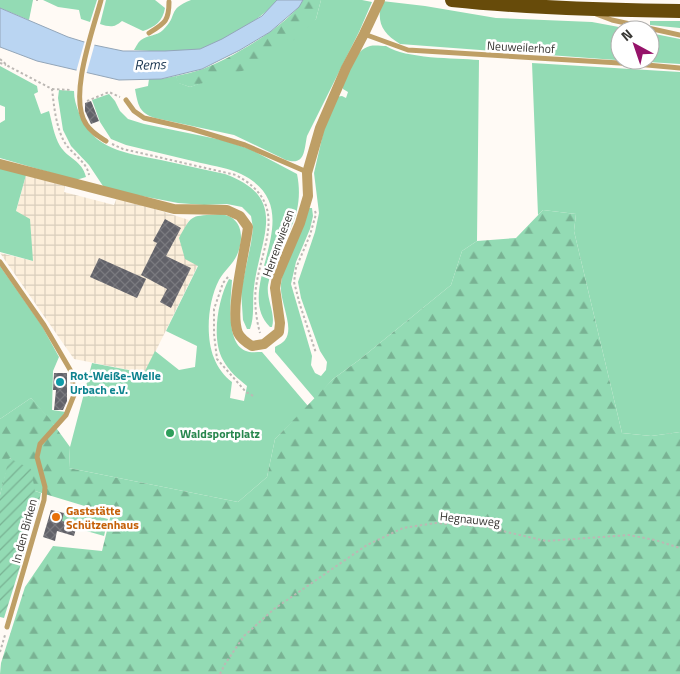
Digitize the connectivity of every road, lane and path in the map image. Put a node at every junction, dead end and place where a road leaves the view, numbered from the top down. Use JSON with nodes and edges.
{"nodes":[{"id":1,"x":101,"y":0,"type":"edge"},
{"id":2,"x":380,"y":0,"type":"edge"},
{"id":3,"x":452,"y":0,"type":"edge"},
{"id":4,"x":169,"y":2,"type":"dead end"},
{"id":5,"x":584,"y":10,"type":"junction"},
{"id":6,"x":680,"y":11,"type":"edge"},
{"id":7,"x":149,"y":33,"type":"dead end"},
{"id":8,"x":364,"y":34,"type":"junction"},
{"id":9,"x":680,"y":35,"type":"edge"},
{"id":10,"x":0,"y":59,"type":"edge"},
{"id":11,"x":0,"y":63,"type":"edge"},
{"id":12,"x":8,"y":66,"type":"junction"},
{"id":13,"x":680,"y":68,"type":"edge"},
{"id":14,"x":52,"y":89,"type":"junction"},
{"id":15,"x":79,"y":90,"type":"junction"},
{"id":16,"x":126,"y":100,"type":"joint"},
{"id":17,"x":79,"y":104,"type":"junction"},
{"id":18,"x":106,"y":141,"type":"dead end"},
{"id":19,"x":0,"y":164,"type":"edge"},
{"id":20,"x":307,"y":173,"type":"junction"},
{"id":21,"x":88,"y":188,"type":"junction"},
{"id":22,"x":316,"y":214,"type":"dead end"},
{"id":23,"x":0,"y":262,"type":"edge"},
{"id":24,"x":240,"y":262,"type":"junction"},
{"id":25,"x":316,"y":353,"type":"dead end"},
{"id":26,"x":255,"y":398,"type":"dead end"},
{"id":27,"x":680,"y":548,"type":"edge"},
{"id":28,"x":8,"y":627,"type":"joint"},
{"id":29,"x":0,"y":652,"type":"edge"},
{"id":30,"x":220,"y":674,"type":"edge"}],
"edges":[{"from":1,"to":15,"type":"lane"},
{"from":2,"to":8,"type":"street","name":"Herrenwiesen"},
{"from":3,"to":5,"type":"highway"},
{"from":4,"to":7,"type":"lane"},
{"from":5,"to":6,"type":"highway"},
{"from":5,"to":9,"type":"lane"},
{"from":8,"to":13,"type":"lane","name":"Neuweilerhof"},
{"from":8,"to":20,"type":"street","name":"Herrenwiesen"},
{"from":10,"to":12,"type":"path"},
{"from":11,"to":12,"type":"path"},
{"from":12,"to":14,"type":"path"},
{"from":14,"to":15,"type":"path"},
{"from":14,"to":21,"type":"path"},
{"from":15,"to":17,"type":"lane"},
{"from":16,"to":17,"type":"path"},
{"from":16,"to":20,"type":"lane"},
{"from":17,"to":18,"type":"lane"},
{"from":19,"to":21,"type":"street","name":"Herrenwiesen"},
{"from":20,"to":24,"type":"street","name":"Herrenwiesen"},
{"from":21,"to":24,"type":"street","name":"Herrenwiesen"},
{"from":22,"to":25,"type":"path"},
{"from":23,"to":28,"type":"lane","name":"In den Birken"},
{"from":24,"to":26,"type":"path"},
{"from":27,"to":30,"type":"path","name":"Hegnauweg"},
{"from":28,"to":29,"type":"path"}]}
